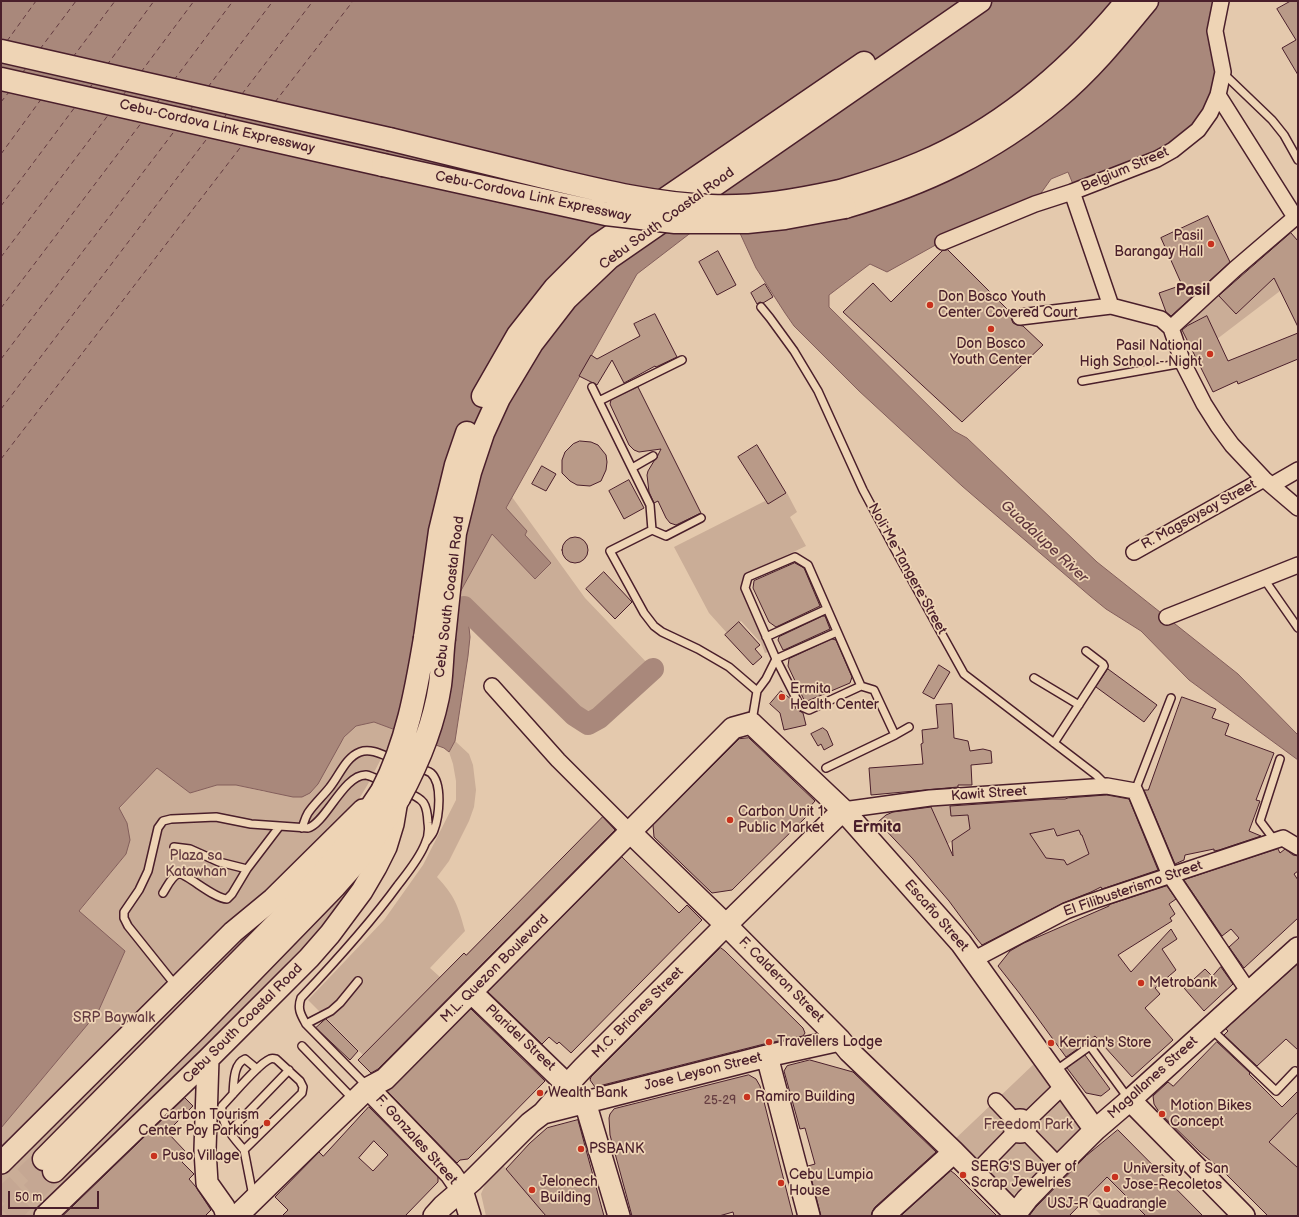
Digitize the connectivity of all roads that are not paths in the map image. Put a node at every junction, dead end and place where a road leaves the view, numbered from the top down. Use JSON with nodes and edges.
{"nodes":[{"id":1,"x":954,"y":1,"type":"edge"},
{"id":2,"x":980,"y":1,"type":"edge"},
{"id":3,"x":1127,"y":1,"type":"edge"},
{"id":4,"x":1147,"y":1,"type":"edge"},
{"id":5,"x":1221,"y":1,"type":"edge"},
{"id":6,"x":1,"y":51,"type":"edge"},
{"id":7,"x":1223,"y":72,"type":"junction"},
{"id":8,"x":1,"y":79,"type":"edge"},
{"id":9,"x":1218,"y":95,"type":"junction"},
{"id":10,"x":1298,"y":160,"type":"edge"},
{"id":11,"x":1072,"y":192,"type":"junction"},
{"id":12,"x":1297,"y":216,"type":"edge"},
{"id":13,"x":943,"y":242,"type":"dead end"},
{"id":14,"x":1111,"y":306,"type":"junction"},
{"id":15,"x":761,"y":307,"type":"dead end"},
{"id":16,"x":1020,"y":317,"type":"dead end"},
{"id":17,"x":1171,"y":328,"type":"junction"},
{"id":18,"x":682,"y":360,"type":"dead end"},
{"id":19,"x":1184,"y":363,"type":"junction"},
{"id":20,"x":1082,"y":381,"type":"dead end"},
{"id":21,"x":592,"y":387,"type":"dead end"},
{"id":22,"x":599,"y":401,"type":"junction"},
{"id":23,"x":654,"y":456,"type":"dead end"},
{"id":24,"x":632,"y":468,"type":"junction"},
{"id":25,"x":1298,"y":470,"type":"edge"},
{"id":26,"x":1268,"y":482,"type":"junction"},
{"id":27,"x":1298,"y":508,"type":"edge"},
{"id":28,"x":701,"y":518,"type":"dead end"},
{"id":29,"x":652,"y":530,"type":"junction"},
{"id":30,"x":1134,"y":552,"type":"dead end"},
{"id":31,"x":1298,"y":565,"type":"edge"},
{"id":32,"x":1264,"y":579,"type":"junction"},
{"id":33,"x":827,"y":609,"type":"junction"},
{"id":34,"x":1167,"y":617,"type":"dead end"},
{"id":35,"x":1298,"y":628,"type":"edge"},
{"id":36,"x":837,"y":632,"type":"junction"},
{"id":37,"x":766,"y":636,"type":"junction"},
{"id":38,"x":1086,"y":651,"type":"dead end"},
{"id":39,"x":776,"y":659,"type":"junction"},
{"id":40,"x":1034,"y":678,"type":"dead end"},
{"id":41,"x":492,"y":686,"type":"dead end"},
{"id":42,"x":861,"y":686,"type":"junction"},
{"id":43,"x":757,"y":691,"type":"junction"},
{"id":44,"x":1171,"y":698,"type":"dead end"},
{"id":45,"x":1079,"y":705,"type":"junction"},
{"id":46,"x":751,"y":723,"type":"junction"},
{"id":47,"x":910,"y":727,"type":"dead end"},
{"id":48,"x":895,"y":735,"type":"junction"},
{"id":49,"x":1054,"y":743,"type":"junction"},
{"id":50,"x":1280,"y":759,"type":"dead end"},
{"id":51,"x":826,"y":768,"type":"dead end"},
{"id":52,"x":1107,"y":786,"type":"junction"},
{"id":53,"x":1135,"y":791,"type":"junction"},
{"id":54,"x":389,"y":796,"type":"junction"},
{"id":55,"x":843,"y":810,"type":"junction"},
{"id":56,"x":279,"y":827,"type":"junction"},
{"id":57,"x":302,"y":828,"type":"junction"},
{"id":58,"x":630,"y":832,"type":"junction"},
{"id":59,"x":1275,"y":841,"type":"junction"},
{"id":60,"x":426,"y":844,"type":"junction"},
{"id":61,"x":174,"y":847,"type":"dead end"},
{"id":62,"x":1298,"y":847,"type":"edge"},
{"id":63,"x":247,"y":869,"type":"junction"},
{"id":64,"x":1170,"y":875,"type":"junction"},
{"id":65,"x":162,"y":893,"type":"dead end"},
{"id":66,"x":726,"y":925,"type":"junction"},
{"id":67,"x":1298,"y":948,"type":"edge"},
{"id":68,"x":973,"y":960,"type":"junction"},
{"id":69,"x":358,"y":981,"type":"dead end"},
{"id":70,"x":178,"y":988,"type":"junction"},
{"id":71,"x":471,"y":992,"type":"junction"},
{"id":72,"x":1249,"y":992,"type":"junction"},
{"id":73,"x":306,"y":1024,"type":"junction"},
{"id":74,"x":1210,"y":1027,"type":"junction"},
{"id":75,"x":840,"y":1040,"type":"junction"},
{"id":76,"x":302,"y":1046,"type":"dead end"},
{"id":77,"x":767,"y":1056,"type":"junction"},
{"id":78,"x":208,"y":1059,"type":"junction"},
{"id":79,"x":257,"y":1069,"type":"junction"},
{"id":80,"x":289,"y":1070,"type":"junction"},
{"id":81,"x":1295,"y":1071,"type":"dead end"},
{"id":82,"x":1056,"y":1082,"type":"junction"},
{"id":83,"x":568,"y":1084,"type":"junction"},
{"id":84,"x":233,"y":1094,"type":"junction"},
{"id":85,"x":362,"y":1094,"type":"junction"},
{"id":86,"x":1130,"y":1100,"type":"junction"},
{"id":87,"x":996,"y":1101,"type":"dead end"},
{"id":88,"x":585,"y":1102,"type":"junction"},
{"id":89,"x":543,"y":1113,"type":"junction"},
{"id":90,"x":1021,"y":1126,"type":"junction"},
{"id":91,"x":1095,"y":1130,"type":"junction"},
{"id":92,"x":229,"y":1132,"type":"junction"},
{"id":93,"x":244,"y":1150,"type":"junction"},
{"id":94,"x":954,"y":1152,"type":"junction"},
{"id":95,"x":1,"y":1163,"type":"edge"},
{"id":96,"x":49,"y":1165,"type":"tunnel mouth"},
{"id":97,"x":1059,"y":1166,"type":"junction"},
{"id":98,"x":980,"y":1168,"type":"dead end"},
{"id":99,"x":462,"y":1190,"type":"junction"},
{"id":100,"x":253,"y":1200,"type":"junction"},
{"id":101,"x":1015,"y":1215,"type":"edge"},
{"id":102,"x":45,"y":1216,"type":"edge"},
{"id":103,"x":227,"y":1216,"type":"edge"},
{"id":104,"x":237,"y":1216,"type":"edge"},
{"id":105,"x":434,"y":1216,"type":"edge"},
{"id":106,"x":470,"y":1216,"type":"edge"},
{"id":107,"x":619,"y":1216,"type":"edge"},
{"id":108,"x":809,"y":1216,"type":"edge"},
{"id":109,"x":883,"y":1216,"type":"edge"},
{"id":110,"x":1244,"y":1216,"type":"edge"}],
"edges":[{"from":1,"to":54,"type":"highway","name":"Cebu South Coastal Road","bridge":true},
{"from":2,"to":54,"type":"highway","name":"Cebu South Coastal Road","bridge":true},
{"from":3,"to":6,"type":"highway","name":"Cebu-Cordova Link Expressway","bridge":true},
{"from":4,"to":8,"type":"highway","name":"Cebu-Cordova Link Expressway","bridge":true},
{"from":5,"to":7,"type":"street","name":"Belgium Street"},
{"from":7,"to":9,"type":"street","name":"Belgium Street"},
{"from":7,"to":10,"type":"lane"},
{"from":9,"to":11,"type":"street","name":"Belgium Street"},
{"from":9,"to":12,"type":"street"},
{"from":11,"to":13,"type":"street","name":"Belgium Street"},
{"from":11,"to":14,"type":"street"},
{"from":12,"to":17,"type":"street"},
{"from":14,"to":16,"type":"street"},
{"from":14,"to":17,"type":"street"},
{"from":15,"to":49,"type":"lane","name":"Noli Me Tangere Street"},
{"from":17,"to":19,"type":"street"},
{"from":18,"to":22,"type":"lane"},
{"from":19,"to":20,"type":"lane"},
{"from":19,"to":26,"type":"street"},
{"from":21,"to":22,"type":"lane"},
{"from":22,"to":24,"type":"lane"},
{"from":23,"to":24,"type":"lane"},
{"from":24,"to":29,"type":"lane"},
{"from":25,"to":26,"type":"street","name":"R. Magsaysay Street"},
{"from":26,"to":27,"type":"street"},
{"from":26,"to":30,"type":"street","name":"R. Magsaysay Street"},
{"from":28,"to":29,"type":"lane"},
{"from":29,"to":43,"type":"lane"},
{"from":31,"to":32,"type":"street"},
{"from":32,"to":34,"type":"street"},
{"from":32,"to":35,"type":"lane"},
{"from":33,"to":36,"type":"lane"},
{"from":33,"to":37,"type":"lane"},
{"from":33,"to":37,"type":"lane"},
{"from":36,"to":39,"type":"lane"},
{"from":36,"to":42,"type":"lane"},
{"from":37,"to":39,"type":"lane"},
{"from":38,"to":45,"type":"lane"},
{"from":39,"to":42,"type":"lane"},
{"from":39,"to":43,"type":"lane"},
{"from":40,"to":45,"type":"lane"},
{"from":41,"to":58,"type":"street"},
{"from":42,"to":48,"type":"lane"},
{"from":43,"to":46,"type":"lane"},
{"from":44,"to":53,"type":"lane"},
{"from":45,"to":49,"type":"lane"},
{"from":46,"to":55,"type":"street","name":"Escaño Street"},
{"from":46,"to":58,"type":"street","name":"M.L. Quezon Boulevard"},
{"from":47,"to":48,"type":"lane"},
{"from":48,"to":51,"type":"lane"},
{"from":49,"to":52,"type":"lane","name":"Noli Me Tangere Street"},
{"from":50,"to":59,"type":"lane"},
{"from":52,"to":53,"type":"street","name":"Kawit Street"},
{"from":52,"to":55,"type":"street","name":"Kawit Street"},
{"from":53,"to":64,"type":"street"},
{"from":54,"to":70,"type":"street","name":"Cebu South Coastal Road"},
{"from":54,"to":78,"type":"street","name":"Cebu South Coastal Road"},
{"from":54,"to":96,"type":"highway","name":"Cebu South Coastal Road"},
{"from":55,"to":66,"type":"street","name":"M.C. Briones Street"},
{"from":55,"to":68,"type":"street","name":"Escaño Street"},
{"from":56,"to":57,"type":"lane"},
{"from":56,"to":63,"type":"lane"},
{"from":56,"to":70,"type":"lane"},
{"from":57,"to":60,"type":"lane"},
{"from":57,"to":60,"type":"lane"},
{"from":58,"to":66,"type":"street","name":"F. Calderon Street"},
{"from":58,"to":71,"type":"street","name":"M.L. Quezon Boulevard"},
{"from":59,"to":62,"type":"street","name":"El Filibusterismo Street"},
{"from":59,"to":64,"type":"street","name":"El Filibusterismo Street"},
{"from":60,"to":73,"type":"lane"},
{"from":61,"to":63,"type":"lane"},
{"from":63,"to":65,"type":"lane"},
{"from":64,"to":68,"type":"street","name":"El Filibusterismo Street"},
{"from":64,"to":72,"type":"street"},
{"from":66,"to":75,"type":"street","name":"F. Calderon Street"},
{"from":66,"to":83,"type":"street","name":"M.C. Briones Street"},
{"from":67,"to":72,"type":"street","name":"Magallanes Street"},
{"from":68,"to":82,"type":"street","name":"Escaño Street"},
{"from":69,"to":73,"type":"lane"},
{"from":70,"to":95,"type":"street","name":"Cebu South Coastal Road"},
{"from":71,"to":83,"type":"street","name":"Plaridel Street"},
{"from":71,"to":85,"type":"street","name":"M.L. Quezon Boulevard"},
{"from":72,"to":74,"type":"street","name":"Magallanes Street"},
{"from":73,"to":85,"type":"lane"},
{"from":74,"to":81,"type":"lane"},
{"from":74,"to":86,"type":"street","name":"Magallanes Street"},
{"from":75,"to":77,"type":"street","name":"Jose Leyson Street"},
{"from":75,"to":94,"type":"street","name":"F. Calderon Street"},
{"from":76,"to":85,"type":"lane"},
{"from":77,"to":88,"type":"street","name":"Jose Leyson Street"},
{"from":77,"to":108,"type":"street"},
{"from":78,"to":102,"type":"street","name":"Cebu South Coastal Road"},
{"from":78,"to":103,"type":"street"},
{"from":79,"to":80,"type":"lane"},
{"from":79,"to":84,"type":"lane"},
{"from":79,"to":84,"type":"lane"},
{"from":80,"to":92,"type":"lane"},
{"from":80,"to":93,"type":"lane"},
{"from":82,"to":86,"type":"lane"},
{"from":82,"to":90,"type":"street"},
{"from":82,"to":91,"type":"street","name":"Escaño Street"},
{"from":83,"to":88,"type":"street","name":"Plaridel Street"},
{"from":83,"to":89,"type":"street","name":"M.C. Briones Street"},
{"from":84,"to":92,"type":"lane"},
{"from":85,"to":99,"type":"street","name":"F. Gonzales Street"},
{"from":85,"to":100,"type":"street","name":"M.L. Quezon Boulevard"},
{"from":86,"to":91,"type":"street","name":"Magallanes Street"},
{"from":86,"to":110,"type":"street"},
{"from":87,"to":90,"type":"street"},
{"from":88,"to":89,"type":"street","name":"Jose Leyson Street"},
{"from":88,"to":107,"type":"street","name":"Plaridel Street"},
{"from":89,"to":99,"type":"street","name":"M.C. Briones Street"},
{"from":90,"to":97,"type":"street"},
{"from":90,"to":98,"type":"street"},
{"from":91,"to":97,"type":"street","name":"Magallanes Street"},
{"from":92,"to":93,"type":"lane"},
{"from":93,"to":100,"type":"lane"},
{"from":94,"to":101,"type":"street","name":"F. Calderon Street"},
{"from":94,"to":109,"type":"street"},
{"from":97,"to":101,"type":"street","name":"Magallanes Street"},
{"from":99,"to":105,"type":"street","name":"M.C. Briones Street"},
{"from":99,"to":106,"type":"street","name":"F. Gonzales Street"},
{"from":100,"to":104,"type":"street","name":"M.L. Quezon Boulevard"}]}
